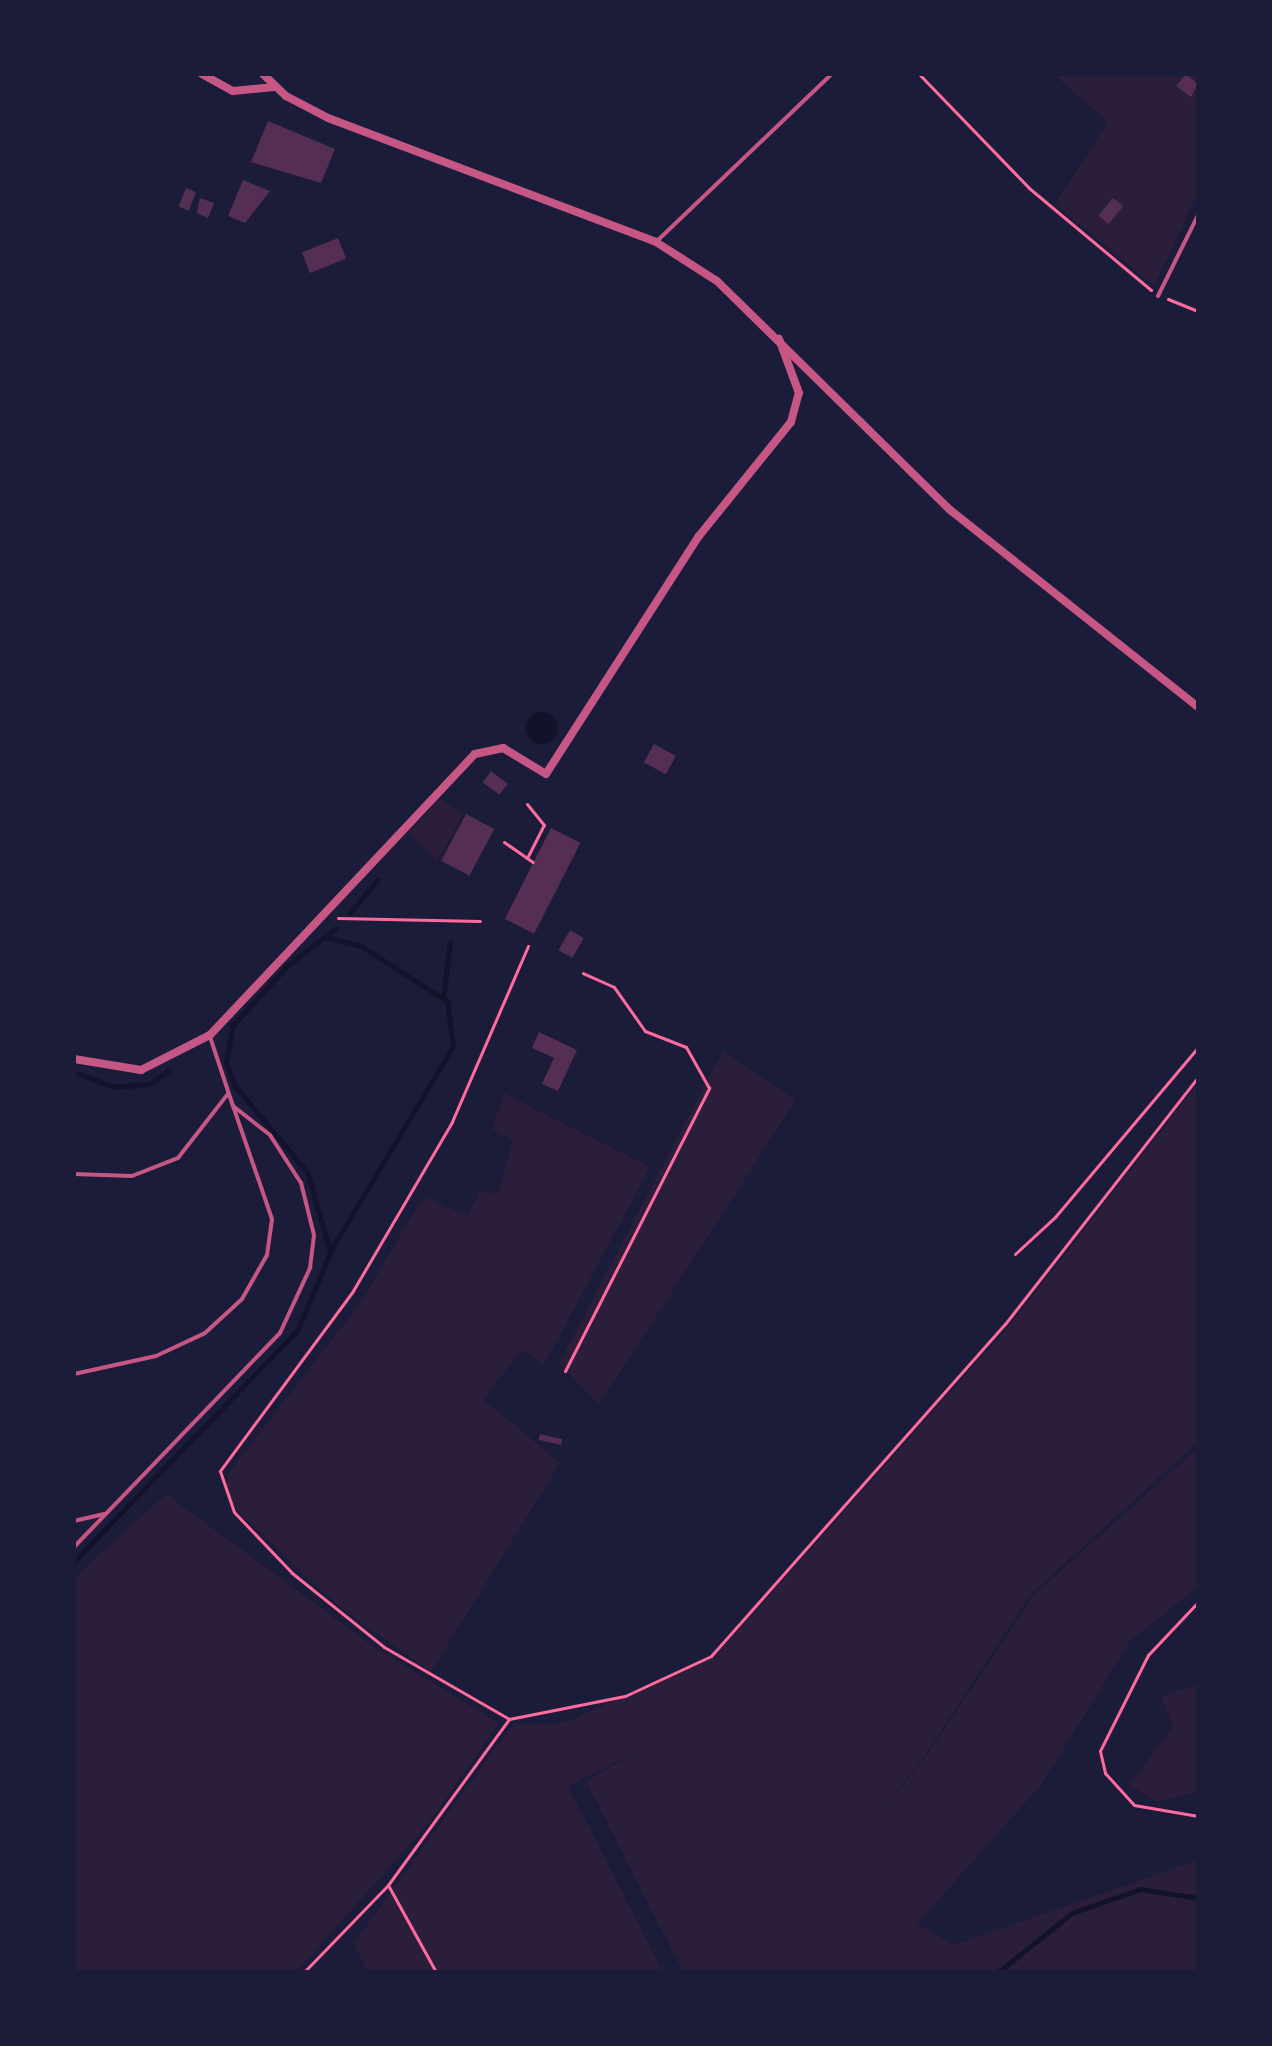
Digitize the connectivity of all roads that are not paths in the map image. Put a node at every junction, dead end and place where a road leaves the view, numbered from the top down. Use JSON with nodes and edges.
{"nodes":[{"id":1,"x":202,"y":74,"type":"edge"},
{"id":2,"x":263,"y":74,"type":"edge"},
{"id":3,"x":832,"y":74,"type":"edge"},
{"id":4,"x":274,"y":87,"type":"junction"},
{"id":5,"x":1198,"y":215,"type":"edge"},
{"id":6,"x":656,"y":242,"type":"junction"},
{"id":7,"x":1158,"y":296,"type":"road end"},
{"id":8,"x":779,"y":339,"type":"junction"},
{"id":9,"x":1198,"y":707,"type":"edge"},
{"id":10,"x":210,"y":1035,"type":"junction"},
{"id":11,"x":74,"y":1059,"type":"edge"},
{"id":12,"x":227,"y":1095,"type":"junction"},
{"id":13,"x":233,"y":1106,"type":"junction"},
{"id":14,"x":74,"y":1174,"type":"edge"},
{"id":15,"x":74,"y":1374,"type":"edge"},
{"id":16,"x":106,"y":1513,"type":"junction"},
{"id":17,"x":74,"y":1521,"type":"edge"},
{"id":18,"x":74,"y":1547,"type":"edge"}],
"edges":[{"from":1,"to":4,"type":"street"},
{"from":2,"to":4,"type":"street"},
{"from":3,"to":6,"type":"lane"},
{"from":4,"to":6,"type":"street"},
{"from":5,"to":7,"type":"lane"},
{"from":6,"to":8,"type":"street"},
{"from":8,"to":9,"type":"street"},
{"from":8,"to":10,"type":"street"},
{"from":10,"to":11,"type":"street"},
{"from":10,"to":12,"type":"lane"},
{"from":12,"to":13,"type":"lane"},
{"from":12,"to":14,"type":"lane"},
{"from":13,"to":15,"type":"lane"},
{"from":13,"to":16,"type":"lane"},
{"from":16,"to":17,"type":"lane"},
{"from":16,"to":18,"type":"lane"}]}
